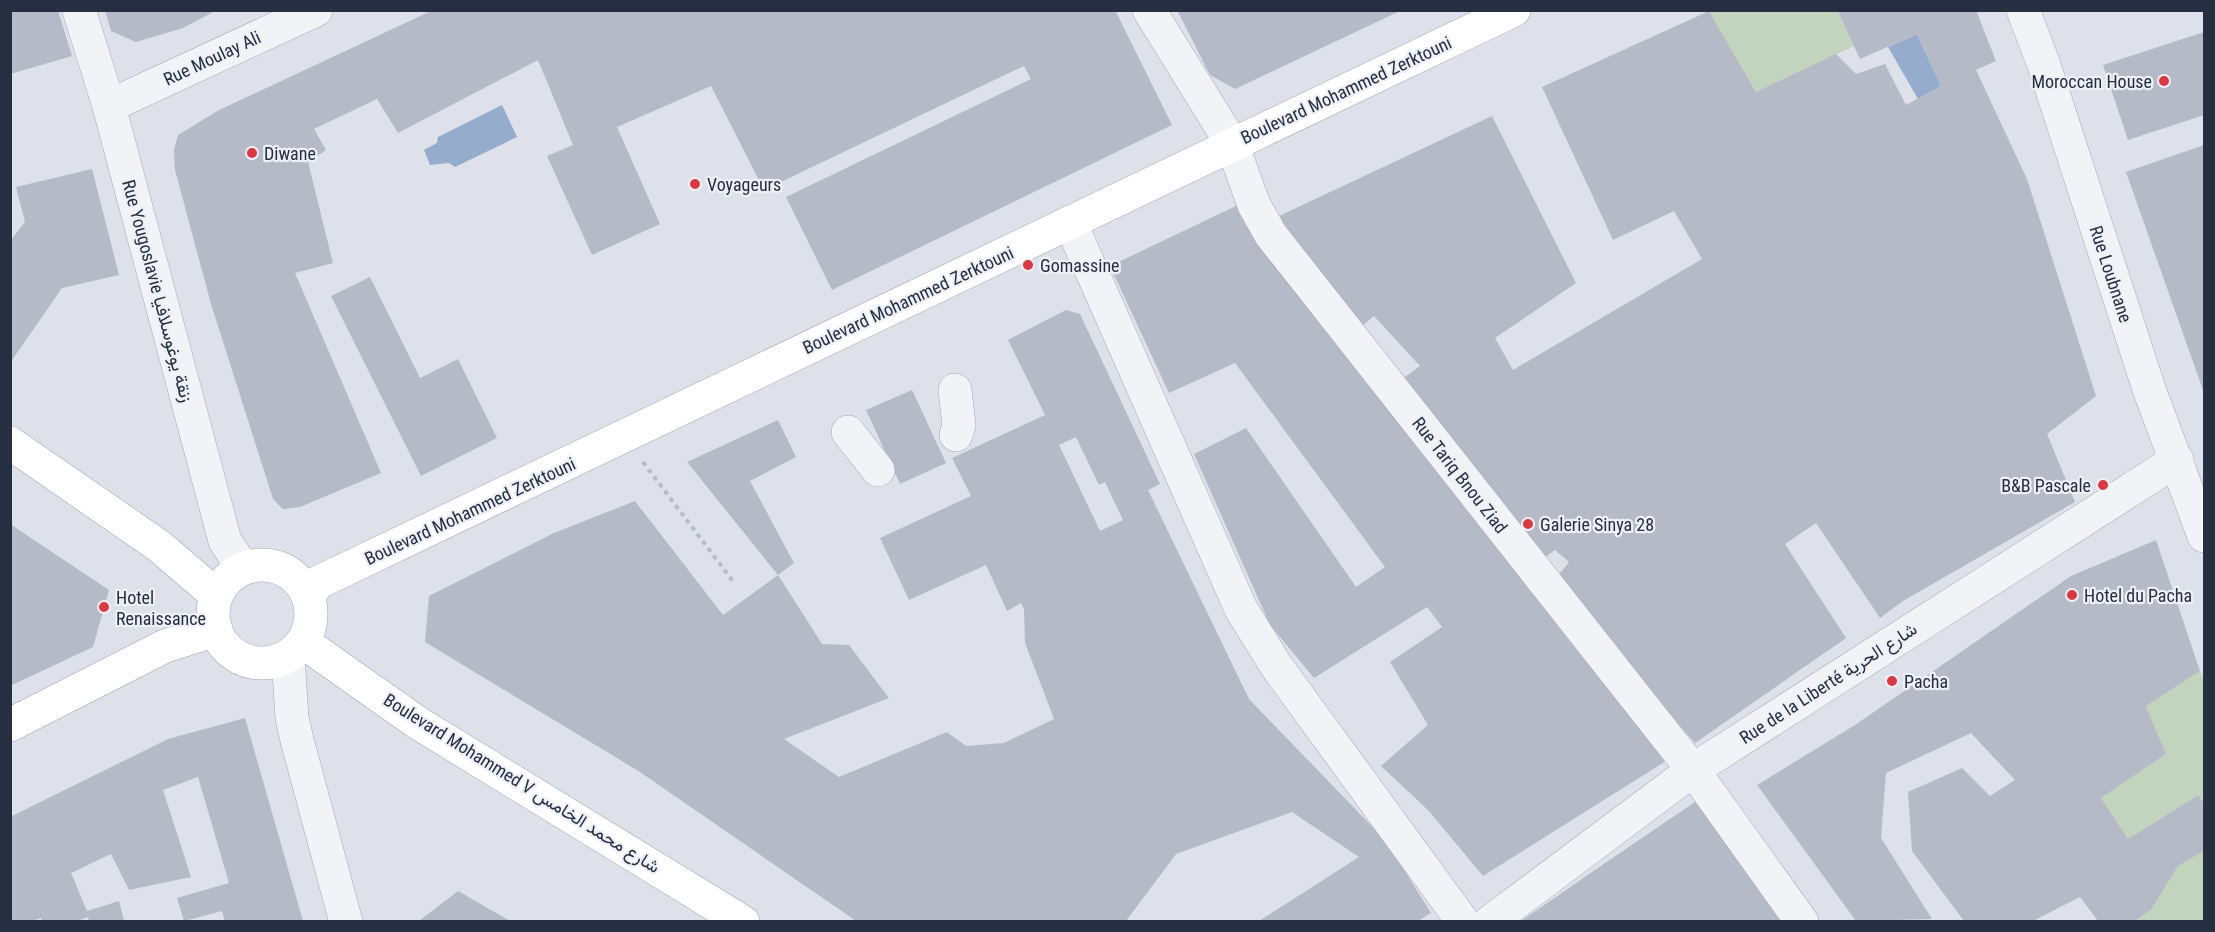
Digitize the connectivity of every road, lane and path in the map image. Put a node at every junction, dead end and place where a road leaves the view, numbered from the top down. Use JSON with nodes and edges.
{"nodes":[{"id":1,"x":79,"y":10,"type":"edge"},
{"id":2,"x":316,"y":10,"type":"edge"},
{"id":3,"x":1149,"y":10,"type":"edge"},
{"id":4,"x":1514,"y":10,"type":"edge"},
{"id":5,"x":2023,"y":10,"type":"edge"},
{"id":6,"x":109,"y":106,"type":"junction"},
{"id":7,"x":1232,"y":144,"type":"junction"},
{"id":8,"x":1070,"y":222,"type":"junction"},
{"id":9,"x":955,"y":390,"type":"dead end"},
{"id":10,"x":848,"y":432,"type":"dead end"},
{"id":11,"x":956,"y":435,"type":"dead end"},
{"id":12,"x":624,"y":438,"type":"junction"},
{"id":13,"x":10,"y":443,"type":"edge"},
{"id":14,"x":2177,"y":460,"type":"junction"},
{"id":15,"x":878,"y":470,"type":"dead end"},
{"id":16,"x":2205,"y":536,"type":"edge"},
{"id":17,"x":243,"y":568,"type":"junction"},
{"id":18,"x":735,"y":584,"type":"dead end"},
{"id":19,"x":216,"y":595,"type":"junction"},
{"id":20,"x":308,"y":596,"type":"junction"},
{"id":21,"x":216,"y":630,"type":"junction"},
{"id":22,"x":295,"y":649,"type":"junction"},
{"id":23,"x":10,"y":725,"type":"edge"},
{"id":24,"x":1693,"y":770,"type":"junction"},
{"id":25,"x":346,"y":921,"type":"edge"},
{"id":26,"x":743,"y":921,"type":"edge"},
{"id":27,"x":1463,"y":921,"type":"edge"},
{"id":28,"x":1490,"y":921,"type":"edge"},
{"id":29,"x":1802,"y":921,"type":"edge"}],
"edges":[{"from":1,"to":6,"type":"street","name":"Rue Yougoslavie زنقة يوغوسلافيا"},
{"from":2,"to":6,"type":"street","name":"Rue Moulay Ali"},
{"from":3,"to":7,"type":"street","name":"Rue Tariq Bnou Ziad"},
{"from":4,"to":7,"type":"main road","name":"Boulevard Mohammed Zerktouni"},
{"from":5,"to":14,"type":"street","name":"Rue Loubnane"},
{"from":6,"to":17,"type":"street","name":"Rue Yougoslavie زنقة يوغوسلافيا"},
{"from":7,"to":8,"type":"main road","name":"Boulevard Mohammed Zerktouni"},
{"from":7,"to":24,"type":"street","name":"Rue Tariq Bnou Ziad"},
{"from":8,"to":12,"type":"main road","name":"Boulevard Mohammed Zerktouni"},
{"from":8,"to":27,"type":"street"},
{"from":9,"to":11,"type":"street"},
{"from":10,"to":15,"type":"street"},
{"from":12,"to":18,"type":"path"},
{"from":12,"to":20,"type":"main road","name":"Boulevard Mohammed Zerktouni"},
{"from":13,"to":19,"type":"main road"},
{"from":14,"to":16,"type":"street","name":"Rue Loubnane"},
{"from":14,"to":24,"type":"street","name":"Rue de la Liberté شارع الحرية"},
{"from":17,"to":19,"type":"main road"},
{"from":17,"to":20,"type":"main road"},
{"from":19,"to":21,"type":"main road"},
{"from":20,"to":22,"type":"main road"},
{"from":21,"to":22,"type":"main road"},
{"from":21,"to":23,"type":"main road"},
{"from":22,"to":25,"type":"street"},
{"from":22,"to":26,"type":"main road","name":"Boulevard Mohammed V شارع محمد الخامس"},
{"from":24,"to":28,"type":"street","name":"Rue de la Liberté شارع الحرية"},
{"from":24,"to":29,"type":"street","name":"Rue Tariq Bnou Ziad"}]}
